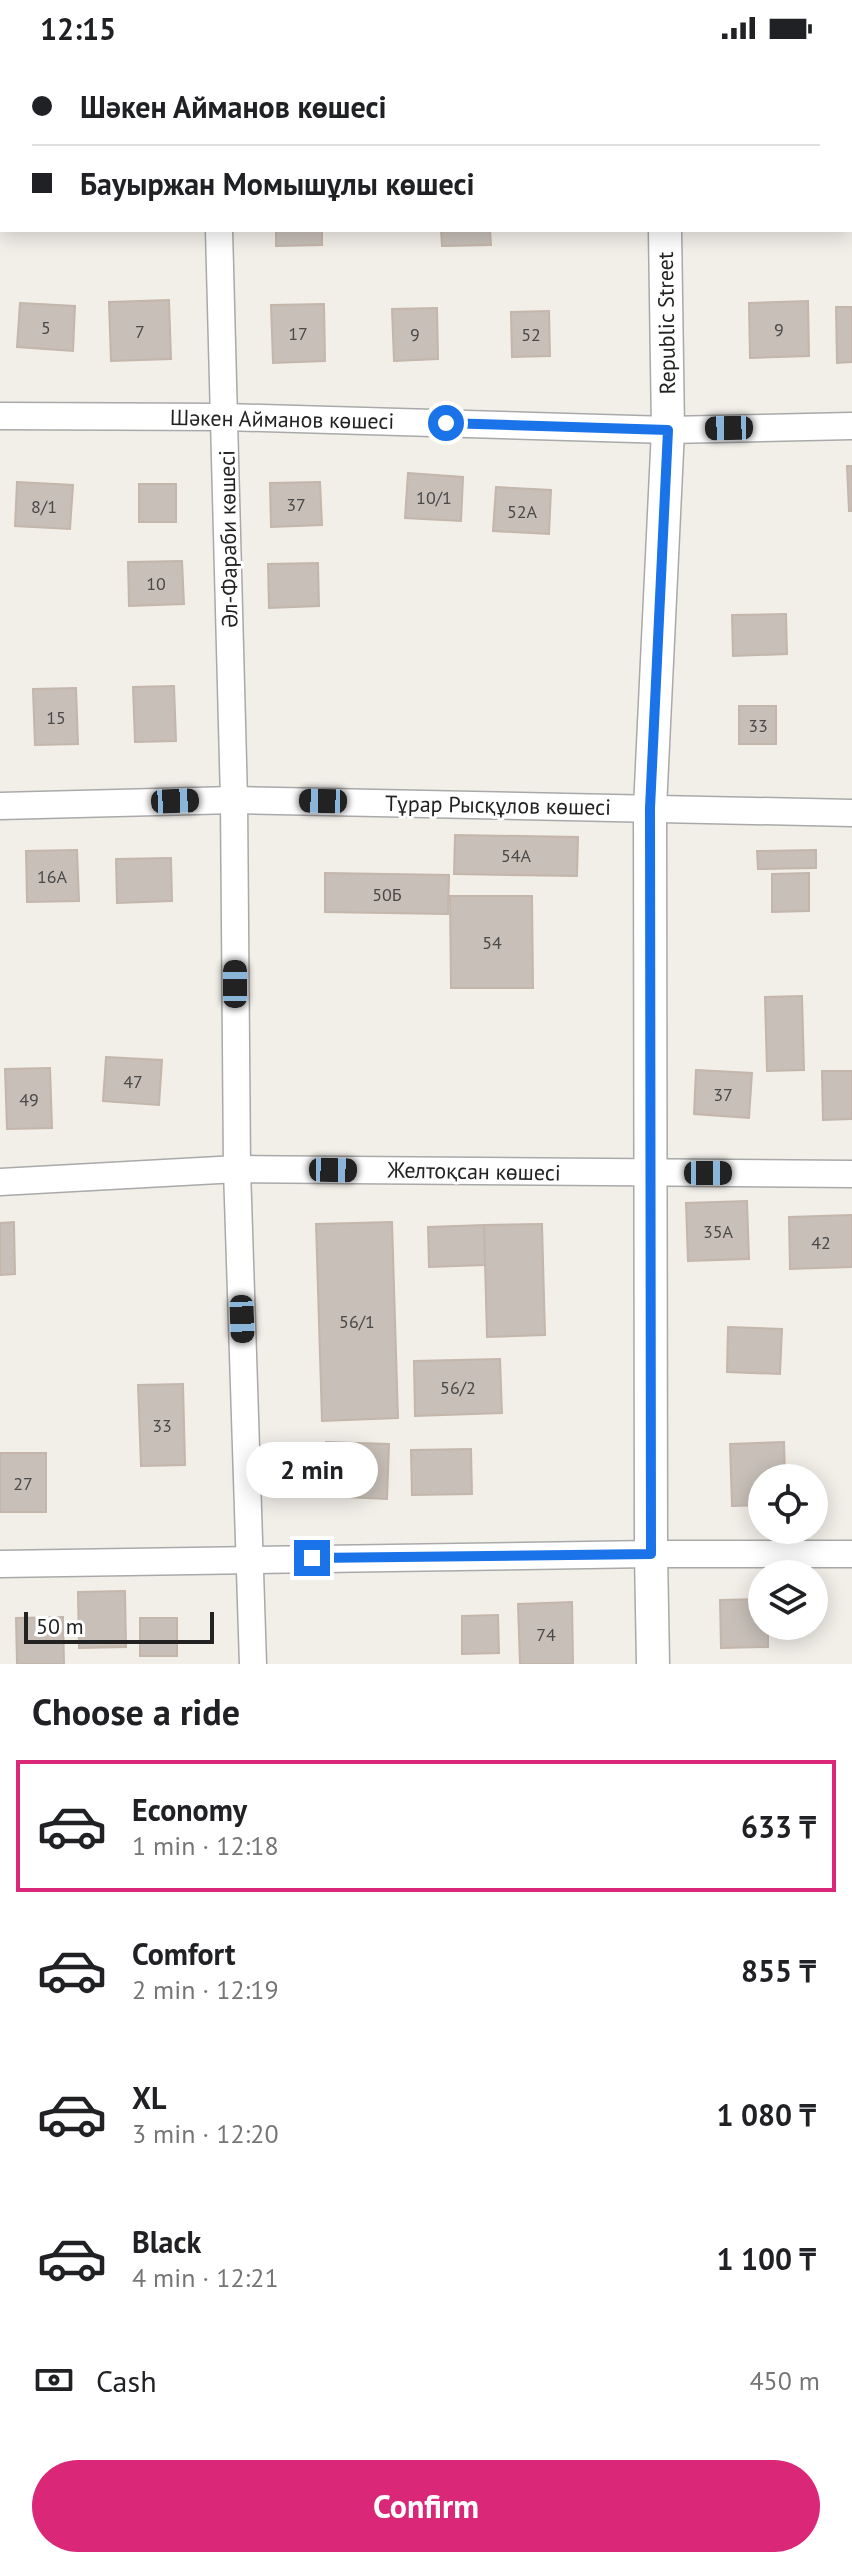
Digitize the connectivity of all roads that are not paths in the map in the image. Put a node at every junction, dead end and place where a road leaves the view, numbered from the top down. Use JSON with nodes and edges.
{"nodes":[{"id":1,"x":219,"y":232,"type":"edge"},
{"id":2,"x":665,"y":232,"type":"edge"},
{"id":3,"x":0,"y":416,"type":"edge"},
{"id":4,"x":225,"y":417,"type":"junction"},
{"id":5,"x":852,"y":426,"type":"edge"},
{"id":6,"x":668,"y":430,"type":"junction"},
{"id":7,"x":234,"y":800,"type":"junction"},
{"id":8,"x":0,"y":806,"type":"edge"},
{"id":9,"x":650,"y":808,"type":"junction"},
{"id":10,"x":852,"y":813,"type":"edge"},
{"id":11,"x":237,"y":1169,"type":"junction"},
{"id":12,"x":651,"y":1173,"type":"junction"},
{"id":13,"x":852,"y":1174,"type":"edge"},
{"id":14,"x":0,"y":1182,"type":"edge"},
{"id":15,"x":651,"y":1554,"type":"junction"},
{"id":16,"x":852,"y":1554,"type":"edge"},
{"id":17,"x":250,"y":1559,"type":"junction"},
{"id":18,"x":0,"y":1564,"type":"edge"},
{"id":19,"x":253,"y":1664,"type":"edge"},
{"id":20,"x":653,"y":1664,"type":"edge"}],
"edges":[{"from":1,"to":4,"type":"street","name":"Әл-Фараби көшесі"},
{"from":2,"to":6,"type":"street","name":"Republic Street"},
{"from":3,"to":4,"type":"street","name":"Шәкен Айманов көшесі"},
{"from":4,"to":6,"type":"street","name":"Шәкен Айманов көшесі"},
{"from":4,"to":7,"type":"street","name":"Әл-Фараби көшесі"},
{"from":5,"to":6,"type":"street","name":"Шәкен Айманов көшесі"},
{"from":6,"to":9,"type":"street","name":"Republic Street"},
{"from":7,"to":8,"type":"street","name":"Тұрар Рысқұлов көшесі"},
{"from":7,"to":9,"type":"street","name":"Тұрар Рысқұлов көшесі"},
{"from":7,"to":11,"type":"street","name":"Әл-Фараби көшесі"},
{"from":9,"to":10,"type":"street","name":"Тұрар Рысқұлов көшесі"},
{"from":9,"to":12,"type":"street","name":"Republic Street"},
{"from":11,"to":12,"type":"street","name":"Желтоқсан көшесі"},
{"from":11,"to":14,"type":"street","name":"Желтоқсан көшесі"},
{"from":11,"to":17,"type":"street","name":"Әл-Фараби көшесі"},
{"from":12,"to":13,"type":"street","name":"Желтоқсан көшесі"},
{"from":12,"to":15,"type":"street","name":"Republic Street"},
{"from":15,"to":16,"type":"street"},
{"from":15,"to":17,"type":"street"},
{"from":15,"to":20,"type":"street","name":"Republic Street"},
{"from":17,"to":18,"type":"street"},
{"from":17,"to":19,"type":"street","name":"Әл-Фараби көшесі"}]}
